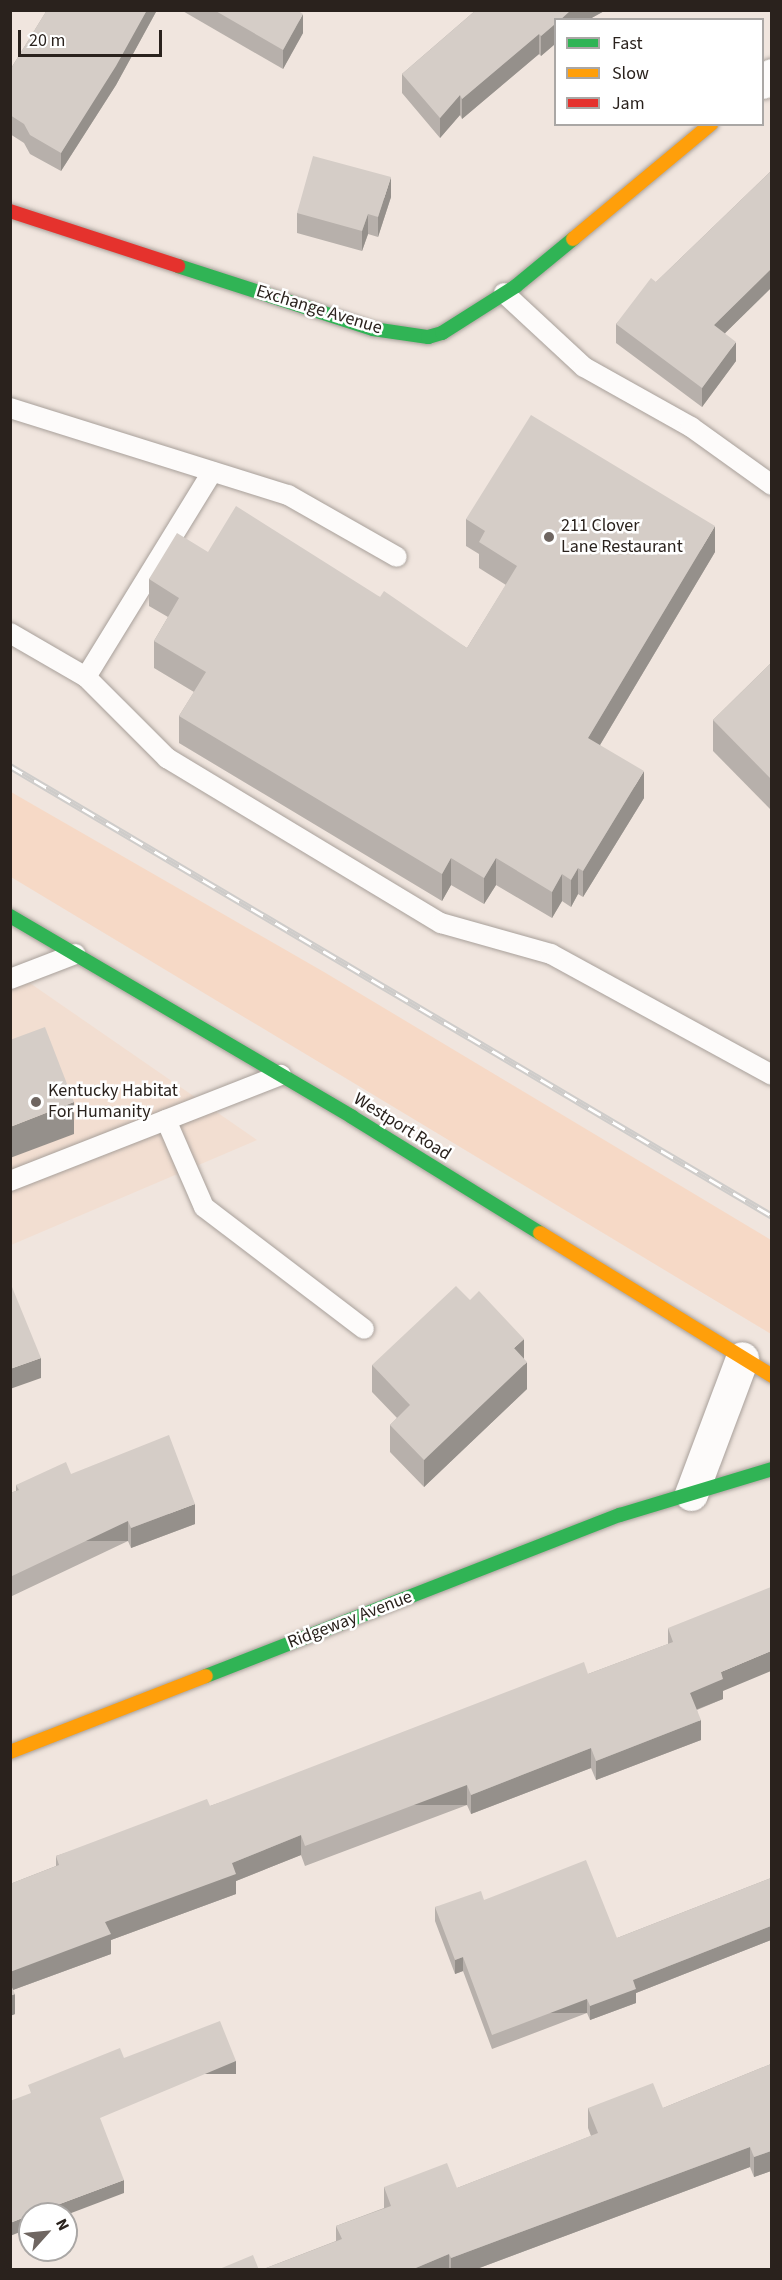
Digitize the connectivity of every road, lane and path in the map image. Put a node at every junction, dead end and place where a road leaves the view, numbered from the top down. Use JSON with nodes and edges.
{"nodes":[{"id":1,"x":709,"y":126,"type":"edge"},
{"id":2,"x":10,"y":211,"type":"edge"},
{"id":3,"x":504,"y":293,"type":"junction"},
{"id":4,"x":10,"y":408,"type":"edge"},
{"id":5,"x":212,"y":472,"type":"junction"},
{"id":6,"x":771,"y":485,"type":"edge"},
{"id":7,"x":396,"y":557,"type":"dead end"},
{"id":8,"x":10,"y":633,"type":"edge"},
{"id":9,"x":87,"y":677,"type":"junction"},
{"id":10,"x":10,"y":916,"type":"edge"},
{"id":11,"x":75,"y":954,"type":"junction"},
{"id":12,"x":10,"y":979,"type":"edge"},
{"id":13,"x":281,"y":1075,"type":"junction"},
{"id":14,"x":771,"y":1075,"type":"edge"},
{"id":15,"x":166,"y":1120,"type":"junction"},
{"id":16,"x":10,"y":1181,"type":"edge"},
{"id":17,"x":364,"y":1329,"type":"dead end"},
{"id":18,"x":742,"y":1358,"type":"junction"},
{"id":19,"x":771,"y":1376,"type":"edge"},
{"id":20,"x":771,"y":1469,"type":"edge"},
{"id":21,"x":691,"y":1494,"type":"junction"},
{"id":22,"x":10,"y":1752,"type":"edge"}],
"edges":[{"from":1,"to":3,"type":"street","name":"Exchange Avenue"},
{"from":2,"to":3,"type":"street","name":"Exchange Avenue"},
{"from":3,"to":6,"type":"lane"},
{"from":4,"to":5,"type":"lane"},
{"from":5,"to":7,"type":"lane"},
{"from":5,"to":9,"type":"lane"},
{"from":8,"to":9,"type":"lane"},
{"from":9,"to":14,"type":"lane"},
{"from":10,"to":11,"type":"street","name":"Westport Road"},
{"from":11,"to":12,"type":"lane"},
{"from":11,"to":13,"type":"street","name":"Westport Road"},
{"from":13,"to":15,"type":"lane"},
{"from":13,"to":18,"type":"street","name":"Westport Road"},
{"from":15,"to":16,"type":"lane"},
{"from":15,"to":17,"type":"lane"},
{"from":18,"to":19,"type":"street","name":"Westport Road"},
{"from":18,"to":21,"type":"street"},
{"from":20,"to":21,"type":"street","name":"Ridgeway Avenue"},
{"from":21,"to":22,"type":"street","name":"Ridgeway Avenue"}]}
